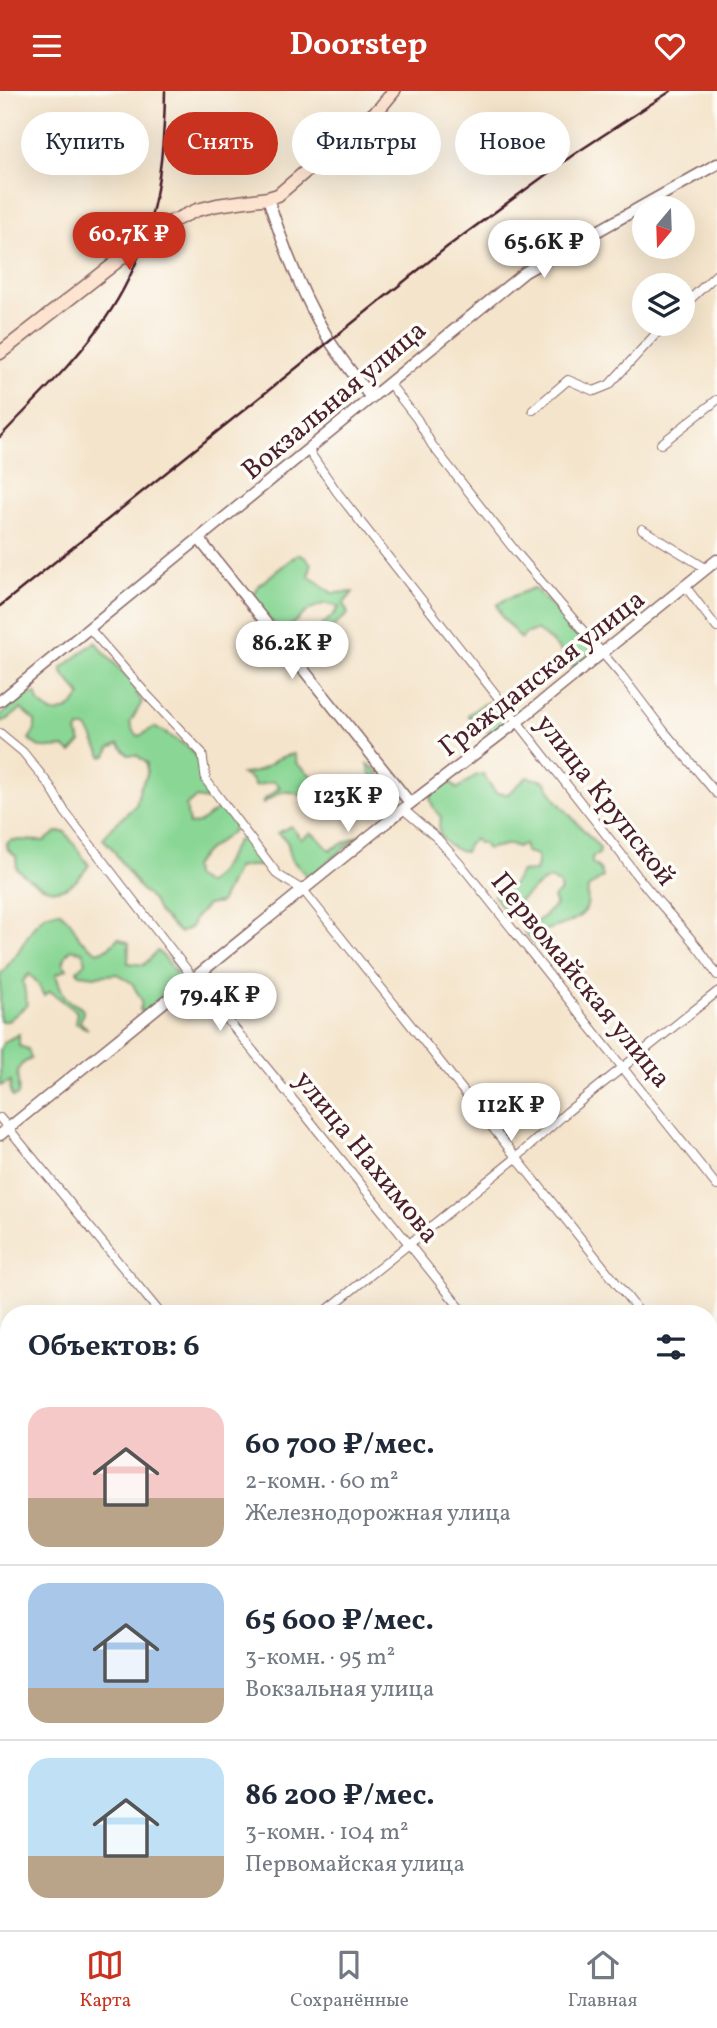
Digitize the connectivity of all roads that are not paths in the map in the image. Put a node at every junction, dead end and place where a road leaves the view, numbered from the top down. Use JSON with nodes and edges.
{"nodes":[{"id":1,"x":394,"y":91,"type":"edge"},
{"id":2,"x":717,"y":164,"type":"edge"},
{"id":3,"x":268,"y":198,"type":"junction"},
{"id":4,"x":717,"y":274,"type":"edge"},
{"id":5,"x":695,"y":295,"type":"edge"},
{"id":6,"x":654,"y":336,"type":"edge"},
{"id":7,"x":0,"y":353,"type":"edge"},
{"id":8,"x":389,"y":383,"type":"junction"},
{"id":9,"x":371,"y":398,"type":"junction"},
{"id":10,"x":717,"y":400,"type":"edge"},
{"id":11,"x":533,"y":410,"type":"dead end"},
{"id":12,"x":661,"y":444,"type":"dead end"},
{"id":13,"x":308,"y":450,"type":"junction"},
{"id":14,"x":642,"y":529,"type":"dead end"},
{"id":15,"x":199,"y":539,"type":"junction"},
{"id":16,"x":717,"y":560,"type":"edge"},
{"id":17,"x":707,"y":569,"type":"junction"},
{"id":18,"x":685,"y":586,"type":"junction"},
{"id":19,"x":89,"y":628,"type":"junction"},
{"id":20,"x":717,"y":628,"type":"edge"},
{"id":21,"x":602,"y":654,"type":"junction"},
{"id":22,"x":0,"y":701,"type":"edge"},
{"id":23,"x":518,"y":721,"type":"junction"},
{"id":24,"x":0,"y":733,"type":"edge"},
{"id":25,"x":717,"y":795,"type":"edge"},
{"id":26,"x":406,"y":806,"type":"junction"},
{"id":27,"x":304,"y":891,"type":"junction"},
{"id":28,"x":717,"y":975,"type":"edge"},
{"id":29,"x":194,"y":979,"type":"junction"},
{"id":30,"x":717,"y":992,"type":"edge"},
{"id":31,"x":624,"y":1066,"type":"junction"},
{"id":32,"x":0,"y":1118,"type":"edge"},
{"id":33,"x":4,"y":1132,"type":"edge"},
{"id":34,"x":516,"y":1158,"type":"junction"},
{"id":35,"x":717,"y":1186,"type":"edge"},
{"id":36,"x":410,"y":1244,"type":"junction"},
{"id":37,"x":153,"y":1305,"type":"edge"},
{"id":38,"x":333,"y":1305,"type":"edge"},
{"id":39,"x":458,"y":1305,"type":"edge"},
{"id":40,"x":633,"y":1305,"type":"edge"}],
"edges":[{"from":1,"to":3,"type":"main road"},
{"from":2,"to":8,"type":"street","name":"Вокзальная улица"},
{"from":3,"to":7,"type":"main road"},
{"from":3,"to":9,"type":"street"},
{"from":4,"to":5,"type":"street"},
{"from":6,"to":11,"type":"street"},
{"from":8,"to":9,"type":"street","name":"Вокзальная улица"},
{"from":8,"to":21,"type":"street"},
{"from":9,"to":13,"type":"street","name":"Вокзальная улица"},
{"from":10,"to":12,"type":"street"},
{"from":13,"to":15,"type":"street","name":"Вокзальная улица"},
{"from":13,"to":23,"type":"street","name":"улица Крупской"},
{"from":14,"to":17,"type":"street"},
{"from":15,"to":19,"type":"street","name":"Вокзальная улица"},
{"from":15,"to":26,"type":"street","name":"Первомайская улица"},
{"from":16,"to":17,"type":"street","name":"Гражданская улица"},
{"from":17,"to":18,"type":"street","name":"Гражданская улица"},
{"from":18,"to":20,"type":"street"},
{"from":18,"to":21,"type":"street","name":"Гражданская улица"},
{"from":19,"to":22,"type":"street","name":"Вокзальная улица"},
{"from":19,"to":27,"type":"street"},
{"from":21,"to":23,"type":"street","name":"Гражданская улица"},
{"from":21,"to":25,"type":"street"},
{"from":23,"to":26,"type":"street","name":"Гражданская улица"},
{"from":23,"to":28,"type":"street","name":"улица Крупской"},
{"from":24,"to":29,"type":"street","name":"улица Нахимова"},
{"from":26,"to":27,"type":"street","name":"Гражданская улица"},
{"from":26,"to":31,"type":"street","name":"Первомайская улица"},
{"from":27,"to":29,"type":"street","name":"Гражданская улица"},
{"from":27,"to":34,"type":"street"},
{"from":29,"to":33,"type":"street","name":"Гражданская улица"},
{"from":29,"to":36,"type":"street","name":"улица Нахимова"},
{"from":30,"to":31,"type":"street"},
{"from":31,"to":34,"type":"street"},
{"from":31,"to":35,"type":"street","name":"Первомайская улица"},
{"from":32,"to":33,"type":"street"},
{"from":33,"to":37,"type":"street"},
{"from":34,"to":36,"type":"street"},
{"from":34,"to":40,"type":"street"},
{"from":36,"to":38,"type":"street"},
{"from":36,"to":39,"type":"street","name":"улица Нахимова"}]}
